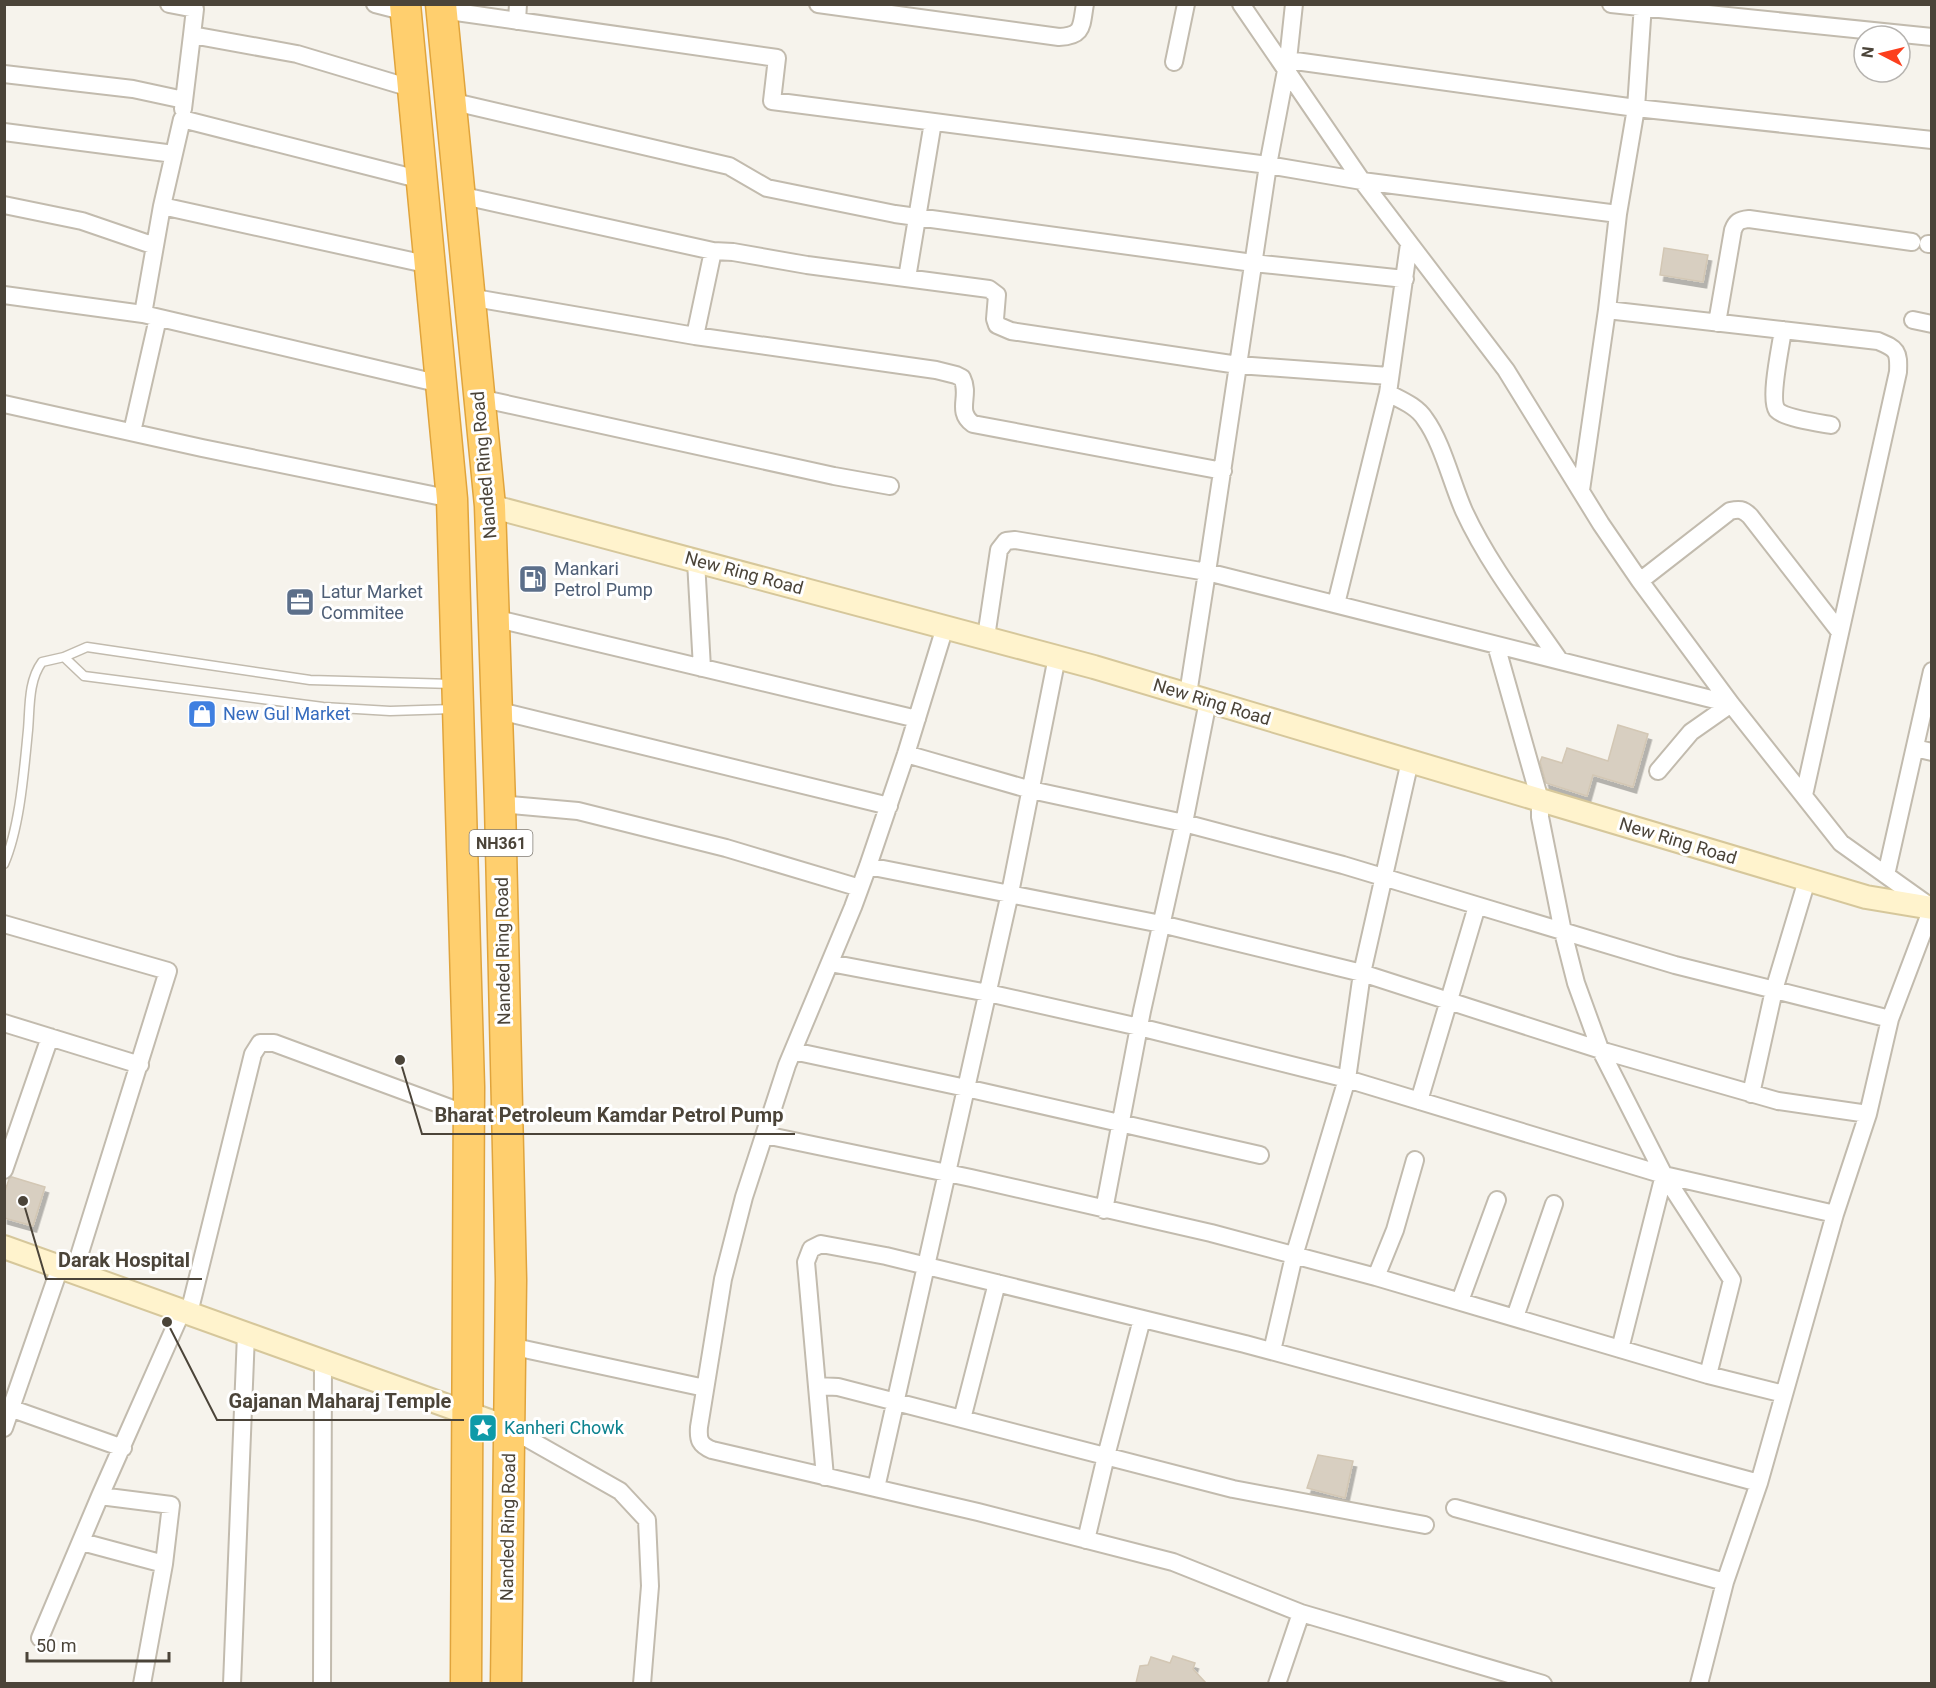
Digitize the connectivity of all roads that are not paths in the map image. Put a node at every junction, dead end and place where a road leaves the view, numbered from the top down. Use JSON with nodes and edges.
{"nodes":[{"id":1,"x":169,"y":4,"type":"edge"},
{"id":2,"x":375,"y":4,"type":"edge"},
{"id":3,"x":818,"y":4,"type":"edge"},
{"id":4,"x":1085,"y":4,"type":"edge"},
{"id":5,"x":1186,"y":4,"type":"edge"},
{"id":6,"x":1241,"y":4,"type":"edge"},
{"id":7,"x":1294,"y":4,"type":"edge"},
{"id":8,"x":1611,"y":4,"type":"edge"},
{"id":9,"x":441,"y":7,"type":"edge"},
{"id":10,"x":1642,"y":7,"type":"edge"},
{"id":11,"x":406,"y":8,"type":"edge"},
{"id":12,"x":869,"y":8,"type":"edge"},
{"id":13,"x":518,"y":13,"type":"edge"},
{"id":14,"x":192,"y":35,"type":"junction"},
{"id":15,"x":1932,"y":37,"type":"edge"},
{"id":16,"x":1174,"y":62,"type":"dead end"},
{"id":17,"x":1287,"y":66,"type":"junction"},
{"id":18,"x":4,"y":74,"type":"edge"},
{"id":19,"x":414,"y":89,"type":"junction"},
{"id":20,"x":184,"y":100,"type":"junction"},
{"id":21,"x":450,"y":101,"type":"junction"},
{"id":22,"x":1636,"y":108,"type":"junction"},
{"id":23,"x":182,"y":119,"type":"junction"},
{"id":24,"x":933,"y":122,"type":"junction"},
{"id":25,"x":4,"y":132,"type":"edge"},
{"id":26,"x":1932,"y":140,"type":"edge"},
{"id":27,"x":174,"y":154,"type":"junction"},
{"id":28,"x":1268,"y":165,"type":"junction"},
{"id":29,"x":422,"y":180,"type":"junction"},
{"id":30,"x":1362,"y":181,"type":"junction"},
{"id":31,"x":459,"y":195,"type":"junction"},
{"id":32,"x":4,"y":205,"type":"edge"},
{"id":33,"x":162,"y":206,"type":"junction"},
{"id":34,"x":1618,"y":214,"type":"junction"},
{"id":35,"x":916,"y":216,"type":"junction"},
{"id":36,"x":1924,"y":243,"type":"edge"},
{"id":37,"x":1409,"y":244,"type":"junction"},
{"id":38,"x":155,"y":246,"type":"junction"},
{"id":39,"x":713,"y":251,"type":"junction"},
{"id":40,"x":1253,"y":263,"type":"junction"},
{"id":41,"x":430,"y":265,"type":"junction"},
{"id":42,"x":907,"y":278,"type":"junction"},
{"id":43,"x":1405,"y":279,"type":"junction"},
{"id":44,"x":4,"y":295,"type":"edge"},
{"id":45,"x":469,"y":297,"type":"junction"},
{"id":46,"x":1607,"y":310,"type":"junction"},
{"id":47,"x":150,"y":316,"type":"junction"},
{"id":48,"x":1913,"y":320,"type":"dead end"},
{"id":49,"x":1717,"y":322,"type":"junction"},
{"id":50,"x":1932,"y":324,"type":"edge"},
{"id":51,"x":1783,"y":330,"type":"junction"},
{"id":52,"x":695,"y":336,"type":"junction"},
{"id":53,"x":1238,"y":365,"type":"junction"},
{"id":54,"x":1389,"y":376,"type":"junction"},
{"id":55,"x":441,"y":384,"type":"junction"},
{"id":56,"x":1388,"y":393,"type":"junction"},
{"id":57,"x":479,"y":398,"type":"junction"},
{"id":58,"x":4,"y":404,"type":"edge"},
{"id":59,"x":1831,"y":425,"type":"dead end"},
{"id":60,"x":132,"y":432,"type":"junction"},
{"id":61,"x":1223,"y":471,"type":"junction"},
{"id":62,"x":890,"y":486,"type":"dead end"},
{"id":63,"x":1581,"y":490,"type":"junction"},
{"id":64,"x":452,"y":499,"type":"junction"},
{"id":65,"x":490,"y":506,"type":"junction"},
{"id":66,"x":696,"y":561,"type":"junction"},
{"id":67,"x":1208,"y":572,"type":"junction"},
{"id":68,"x":1640,"y":581,"type":"junction"},
{"id":69,"x":1336,"y":604,"type":"junction"},
{"id":70,"x":493,"y":618,"type":"junction"},
{"id":71,"x":945,"y":627,"type":"junction"},
{"id":72,"x":1840,"y":632,"type":"junction"},
{"id":73,"x":986,"y":637,"type":"junction"},
{"id":74,"x":1496,"y":645,"type":"junction"},
{"id":75,"x":64,"y":657,"type":"junction"},
{"id":76,"x":1058,"y":657,"type":"junction"},
{"id":77,"x":1560,"y":661,"type":"junction"},
{"id":78,"x":702,"y":668,"type":"junction"},
{"id":79,"x":1932,"y":671,"type":"edge"},
{"id":80,"x":458,"y":697,"type":"junction"},
{"id":81,"x":1198,"y":698,"type":"junction"},
{"id":82,"x":1731,"y":704,"type":"junction"},
{"id":83,"x":496,"y":710,"type":"junction"},
{"id":84,"x":917,"y":719,"type":"junction"},
{"id":85,"x":1914,"y":748,"type":"junction"},
{"id":86,"x":1932,"y":752,"type":"edge"},
{"id":87,"x":906,"y":754,"type":"junction"},
{"id":88,"x":1410,"y":761,"type":"junction"},
{"id":89,"x":1658,"y":771,"type":"dead end"},
{"id":90,"x":1031,"y":790,"type":"junction"},
{"id":91,"x":1804,"y":795,"type":"junction"},
{"id":92,"x":1540,"y":800,"type":"junction"},
{"id":93,"x":500,"y":804,"type":"junction"},
{"id":94,"x":889,"y":806,"type":"junction"},
{"id":95,"x":1184,"y":823,"type":"junction"},
{"id":96,"x":4,"y":864,"type":"edge"},
{"id":97,"x":868,"y":866,"type":"junction"},
{"id":98,"x":1886,"y":875,"type":"junction"},
{"id":99,"x":1383,"y":877,"type":"junction"},
{"id":100,"x":1807,"y":880,"type":"junction"},
{"id":101,"x":860,"y":888,"type":"junction"},
{"id":102,"x":1010,"y":893,"type":"junction"},
{"id":103,"x":1477,"y":906,"type":"junction"},
{"id":104,"x":1932,"y":908,"type":"edge"},
{"id":105,"x":4,"y":924,"type":"edge"},
{"id":106,"x":1161,"y":924,"type":"junction"},
{"id":107,"x":1563,"y":932,"type":"junction"},
{"id":108,"x":830,"y":963,"type":"junction"},
{"id":109,"x":1362,"y":973,"type":"junction"},
{"id":110,"x":1774,"y":990,"type":"junction"},
{"id":111,"x":988,"y":993,"type":"junction"},
{"id":112,"x":1449,"y":1002,"type":"junction"},
{"id":113,"x":1890,"y":1019,"type":"junction"},
{"id":114,"x":4,"y":1023,"type":"edge"},
{"id":115,"x":1139,"y":1027,"type":"junction"},
{"id":116,"x":50,"y":1037,"type":"junction"},
{"id":117,"x":1600,"y":1049,"type":"junction"},
{"id":118,"x":793,"y":1051,"type":"junction"},
{"id":119,"x":140,"y":1065,"type":"junction"},
{"id":120,"x":1347,"y":1080,"type":"junction"},
{"id":121,"x":966,"y":1088,"type":"junction"},
{"id":122,"x":1751,"y":1094,"type":"junction"},
{"id":123,"x":1419,"y":1101,"type":"junction"},
{"id":124,"x":1868,"y":1114,"type":"junction"},
{"id":125,"x":469,"y":1115,"type":"junction"},
{"id":126,"x":1121,"y":1124,"type":"junction"},
{"id":127,"x":765,"y":1135,"type":"junction"},
{"id":128,"x":1260,"y":1155,"type":"dead end"},
{"id":129,"x":1414,"y":1160,"type":"dead end"},
{"id":130,"x":4,"y":1170,"type":"edge"},
{"id":131,"x":946,"y":1174,"type":"junction"},
{"id":132,"x":1664,"y":1175,"type":"junction"},
{"id":133,"x":1497,"y":1200,"type":"dead end"},
{"id":134,"x":1554,"y":1204,"type":"dead end"},
{"id":135,"x":1104,"y":1210,"type":"junction"},
{"id":136,"x":1835,"y":1214,"type":"junction"},
{"id":137,"x":4,"y":1247,"type":"edge"},
{"id":138,"x":1294,"y":1256,"type":"junction"},
{"id":139,"x":925,"y":1266,"type":"junction"},
{"id":140,"x":67,"y":1269,"type":"junction"},
{"id":141,"x":1376,"y":1277,"type":"junction"},
{"id":142,"x":997,"y":1283,"type":"junction"},
{"id":143,"x":1460,"y":1301,"type":"junction"},
{"id":144,"x":185,"y":1312,"type":"junction"},
{"id":145,"x":1515,"y":1317,"type":"junction"},
{"id":146,"x":1143,"y":1320,"type":"junction"},
{"id":147,"x":246,"y":1334,"type":"junction"},
{"id":148,"x":510,"y":1346,"type":"junction"},
{"id":149,"x":1620,"y":1349,"type":"junction"},
{"id":150,"x":1272,"y":1351,"type":"junction"},
{"id":151,"x":323,"y":1361,"type":"junction"},
{"id":152,"x":1708,"y":1375,"type":"junction"},
{"id":153,"x":817,"y":1386,"type":"junction"},
{"id":154,"x":705,"y":1388,"type":"junction"},
{"id":155,"x":1784,"y":1394,"type":"junction"},
{"id":156,"x":896,"y":1402,"type":"junction"},
{"id":157,"x":8,"y":1407,"type":"edge"},
{"id":158,"x":467,"y":1413,"type":"junction"},
{"id":159,"x":962,"y":1419,"type":"junction"},
{"id":160,"x":4,"y":1428,"type":"edge"},
{"id":161,"x":509,"y":1428,"type":"junction"},
{"id":162,"x":123,"y":1448,"type":"junction"},
{"id":163,"x":1106,"y":1456,"type":"junction"},
{"id":164,"x":825,"y":1477,"type":"junction"},
{"id":165,"x":1759,"y":1483,"type":"junction"},
{"id":166,"x":876,"y":1488,"type":"junction"},
{"id":167,"x":100,"y":1496,"type":"junction"},
{"id":168,"x":1455,"y":1508,"type":"dead end"},
{"id":169,"x":1425,"y":1525,"type":"dead end"},
{"id":170,"x":1086,"y":1540,"type":"junction"},
{"id":171,"x":82,"y":1542,"type":"junction"},
{"id":172,"x":164,"y":1564,"type":"junction"},
{"id":173,"x":1725,"y":1582,"type":"junction"},
{"id":174,"x":1300,"y":1613,"type":"junction"},
{"id":175,"x":40,"y":1638,"type":"dead end"},
{"id":176,"x":142,"y":1683,"type":"edge"},
{"id":177,"x":232,"y":1683,"type":"edge"},
{"id":178,"x":322,"y":1683,"type":"edge"},
{"id":179,"x":466,"y":1683,"type":"edge"},
{"id":180,"x":506,"y":1683,"type":"edge"},
{"id":181,"x":642,"y":1683,"type":"edge"},
{"id":182,"x":1277,"y":1683,"type":"edge"},
{"id":183,"x":1543,"y":1683,"type":"edge"},
{"id":184,"x":1699,"y":1683,"type":"edge"}],
"edges":[{"from":1,"to":14,"type":"street"},
{"from":2,"to":11,"type":"street"},
{"from":3,"to":12,"type":"street"},
{"from":4,"to":12,"type":"street"},
{"from":5,"to":16,"type":"street"},
{"from":6,"to":17,"type":"street"},
{"from":7,"to":17,"type":"street"},
{"from":8,"to":10,"type":"street"},
{"from":9,"to":13,"type":"street"},
{"from":9,"to":21,"type":"highway","name":"Nanded Ring Road","number":"NH361"},
{"from":10,"to":15,"type":"street"},
{"from":10,"to":22,"type":"street"},
{"from":11,"to":19,"type":"highway","number":"NH361"},
{"from":13,"to":24,"type":"street"},
{"from":14,"to":19,"type":"street"},
{"from":14,"to":20,"type":"street"},
{"from":17,"to":22,"type":"street"},
{"from":17,"to":28,"type":"street"},
{"from":17,"to":30,"type":"street"},
{"from":18,"to":20,"type":"street"},
{"from":19,"to":29,"type":"highway","number":"NH361"},
{"from":20,"to":23,"type":"street"},
{"from":21,"to":31,"type":"highway","name":"Nanded Ring Road","number":"NH361"},
{"from":21,"to":35,"type":"street"},
{"from":22,"to":26,"type":"street"},
{"from":22,"to":34,"type":"street"},
{"from":23,"to":27,"type":"street"},
{"from":23,"to":29,"type":"street"},
{"from":24,"to":28,"type":"street"},
{"from":24,"to":35,"type":"street"},
{"from":25,"to":27,"type":"street"},
{"from":27,"to":33,"type":"street"},
{"from":28,"to":30,"type":"street"},
{"from":28,"to":40,"type":"street"},
{"from":29,"to":41,"type":"highway","number":"NH361"},
{"from":30,"to":34,"type":"street"},
{"from":30,"to":37,"type":"street"},
{"from":31,"to":39,"type":"street"},
{"from":31,"to":45,"type":"highway","name":"Nanded Ring Road","number":"NH361"},
{"from":32,"to":38,"type":"street"},
{"from":33,"to":38,"type":"street"},
{"from":33,"to":41,"type":"street"},
{"from":34,"to":46,"type":"street"},
{"from":35,"to":40,"type":"street"},
{"from":35,"to":42,"type":"street"},
{"from":36,"to":49,"type":"street"},
{"from":37,"to":43,"type":"street"},
{"from":37,"to":63,"type":"street"},
{"from":38,"to":47,"type":"street"},
{"from":39,"to":42,"type":"street"},
{"from":39,"to":52,"type":"street"},
{"from":40,"to":43,"type":"street"},
{"from":40,"to":53,"type":"street"},
{"from":41,"to":55,"type":"highway","number":"NH361"},
{"from":42,"to":53,"type":"street"},
{"from":43,"to":54,"type":"street"},
{"from":44,"to":47,"type":"street"},
{"from":45,"to":52,"type":"street"},
{"from":45,"to":57,"type":"highway","name":"Nanded Ring Road","number":"NH361"},
{"from":46,"to":49,"type":"street"},
{"from":46,"to":63,"type":"street"},
{"from":47,"to":55,"type":"street"},
{"from":47,"to":60,"type":"street"},
{"from":48,"to":50,"type":"street"},
{"from":49,"to":51,"type":"street"},
{"from":51,"to":59,"type":"street"},
{"from":51,"to":72,"type":"street"},
{"from":52,"to":61,"type":"street"},
{"from":53,"to":54,"type":"street"},
{"from":53,"to":61,"type":"street"},
{"from":54,"to":56,"type":"street"},
{"from":55,"to":64,"type":"highway","number":"NH361"},
{"from":56,"to":69,"type":"street"},
{"from":56,"to":77,"type":"street"},
{"from":57,"to":62,"type":"street"},
{"from":57,"to":65,"type":"highway","name":"Nanded Ring Road","number":"NH361"},
{"from":58,"to":60,"type":"street"},
{"from":60,"to":64,"type":"street"},
{"from":61,"to":67,"type":"street"},
{"from":63,"to":68,"type":"street"},
{"from":64,"to":80,"type":"highway","number":"NH361"},
{"from":65,"to":66,"type":"street","name":"New Ring Road"},
{"from":65,"to":70,"type":"highway","name":"Nanded Ring Road","number":"NH361"},
{"from":66,"to":71,"type":"street","name":"New Ring Road"},
{"from":66,"to":78,"type":"street"},
{"from":67,"to":69,"type":"street"},
{"from":67,"to":73,"type":"street"},
{"from":67,"to":81,"type":"street"},
{"from":68,"to":72,"type":"street"},
{"from":68,"to":82,"type":"street"},
{"from":69,"to":74,"type":"street"},
{"from":70,"to":78,"type":"street"},
{"from":70,"to":83,"type":"highway","name":"Nanded Ring Road","number":"NH361"},
{"from":71,"to":73,"type":"street","name":"New Ring Road"},
{"from":71,"to":84,"type":"street"},
{"from":72,"to":91,"type":"street"},
{"from":73,"to":76,"type":"street","name":"New Ring Road"},
{"from":74,"to":77,"type":"street"},
{"from":74,"to":92,"type":"street"},
{"from":75,"to":80,"type":"lane"},
{"from":75,"to":80,"type":"lane"},
{"from":75,"to":96,"type":"lane"},
{"from":76,"to":81,"type":"street","name":"New Ring Road"},
{"from":76,"to":90,"type":"street"},
{"from":77,"to":82,"type":"street"},
{"from":78,"to":84,"type":"street"},
{"from":79,"to":85,"type":"street"},
{"from":80,"to":125,"type":"highway","number":"NH361"},
{"from":81,"to":88,"type":"street","name":"New Ring Road"},
{"from":81,"to":95,"type":"street"},
{"from":82,"to":89,"type":"street"},
{"from":82,"to":91,"type":"street"},
{"from":83,"to":93,"type":"highway","name":"Nanded Ring Road","number":"NH361"},
{"from":83,"to":94,"type":"street"},
{"from":84,"to":87,"type":"street"},
{"from":85,"to":86,"type":"street"},
{"from":85,"to":98,"type":"street"},
{"from":87,"to":90,"type":"street"},
{"from":87,"to":94,"type":"street"},
{"from":88,"to":92,"type":"street","name":"New Ring Road"},
{"from":88,"to":99,"type":"street"},
{"from":90,"to":95,"type":"street"},
{"from":90,"to":102,"type":"street"},
{"from":91,"to":98,"type":"street"},
{"from":92,"to":100,"type":"street","name":"New Ring Road"},
{"from":92,"to":107,"type":"street"},
{"from":93,"to":101,"type":"street"},
{"from":93,"to":148,"type":"highway","name":"Nanded Ring Road","number":"NH361"},
{"from":94,"to":97,"type":"street"},
{"from":95,"to":99,"type":"street"},
{"from":95,"to":106,"type":"street"},
{"from":97,"to":101,"type":"street"},
{"from":97,"to":102,"type":"street"},
{"from":98,"to":104,"type":"street"},
{"from":99,"to":103,"type":"street"},
{"from":99,"to":109,"type":"street"},
{"from":100,"to":104,"type":"street","name":"New Ring Road"},
{"from":100,"to":110,"type":"street"},
{"from":101,"to":108,"type":"street"},
{"from":102,"to":106,"type":"street"},
{"from":102,"to":111,"type":"street"},
{"from":103,"to":107,"type":"street"},
{"from":103,"to":112,"type":"street"},
{"from":104,"to":113,"type":"street"},
{"from":105,"to":119,"type":"street"},
{"from":106,"to":109,"type":"street"},
{"from":106,"to":115,"type":"street"},
{"from":107,"to":110,"type":"street"},
{"from":107,"to":117,"type":"street"},
{"from":108,"to":111,"type":"street"},
{"from":108,"to":118,"type":"street"},
{"from":109,"to":112,"type":"street"},
{"from":109,"to":120,"type":"street"},
{"from":110,"to":113,"type":"street"},
{"from":110,"to":122,"type":"street"},
{"from":111,"to":115,"type":"street"},
{"from":111,"to":121,"type":"street"},
{"from":112,"to":117,"type":"street"},
{"from":112,"to":123,"type":"street"},
{"from":113,"to":124,"type":"street"},
{"from":114,"to":116,"type":"street"},
{"from":115,"to":120,"type":"street"},
{"from":115,"to":126,"type":"street"},
{"from":116,"to":119,"type":"street"},
{"from":116,"to":130,"type":"street"},
{"from":117,"to":122,"type":"street"},
{"from":117,"to":132,"type":"street"},
{"from":118,"to":121,"type":"street"},
{"from":118,"to":127,"type":"street"},
{"from":119,"to":140,"type":"street"},
{"from":120,"to":123,"type":"street"},
{"from":120,"to":138,"type":"street"},
{"from":121,"to":126,"type":"street"},
{"from":121,"to":131,"type":"street"},
{"from":122,"to":124,"type":"street"},
{"from":123,"to":132,"type":"street"},
{"from":124,"to":136,"type":"street"},
{"from":125,"to":144,"type":"street"},
{"from":125,"to":158,"type":"highway","number":"NH361"},
{"from":126,"to":128,"type":"street"},
{"from":126,"to":135,"type":"street"},
{"from":127,"to":131,"type":"street"},
{"from":127,"to":154,"type":"street"},
{"from":129,"to":141,"type":"street"},
{"from":131,"to":135,"type":"street"},
{"from":131,"to":139,"type":"street"},
{"from":132,"to":136,"type":"street"},
{"from":132,"to":149,"type":"street"},
{"from":132,"to":152,"type":"street"},
{"from":133,"to":143,"type":"street"},
{"from":134,"to":145,"type":"street"},
{"from":135,"to":138,"type":"street"},
{"from":136,"to":155,"type":"street"},
{"from":137,"to":140,"type":"street"},
{"from":138,"to":141,"type":"street"},
{"from":138,"to":150,"type":"street"},
{"from":139,"to":142,"type":"street"},
{"from":139,"to":153,"type":"street"},
{"from":139,"to":156,"type":"street"},
{"from":140,"to":144,"type":"street"},
{"from":140,"to":157,"type":"street"},
{"from":141,"to":143,"type":"street"},
{"from":142,"to":146,"type":"street"},
{"from":142,"to":159,"type":"street"},
{"from":143,"to":145,"type":"street"},
{"from":144,"to":147,"type":"street"},
{"from":144,"to":162,"type":"street"},
{"from":145,"to":149,"type":"street"},
{"from":146,"to":150,"type":"street"},
{"from":146,"to":163,"type":"street"},
{"from":147,"to":151,"type":"street"},
{"from":147,"to":177,"type":"street"},
{"from":148,"to":154,"type":"street"},
{"from":148,"to":161,"type":"highway","name":"Nanded Ring Road","number":"NH361"},
{"from":149,"to":152,"type":"street"},
{"from":150,"to":165,"type":"street"},
{"from":151,"to":158,"type":"street"},
{"from":151,"to":178,"type":"street"},
{"from":152,"to":155,"type":"street"},
{"from":153,"to":156,"type":"street"},
{"from":153,"to":164,"type":"street"},
{"from":154,"to":164,"type":"street"},
{"from":155,"to":165,"type":"street"},
{"from":156,"to":159,"type":"street"},
{"from":156,"to":166,"type":"street"},
{"from":157,"to":160,"type":"street"},
{"from":157,"to":162,"type":"street"},
{"from":158,"to":161,"type":"street"},
{"from":158,"to":179,"type":"highway","number":"NH361"},
{"from":159,"to":163,"type":"street"},
{"from":161,"to":180,"type":"highway","name":"Nanded Ring Road","number":"NH361"},
{"from":161,"to":181,"type":"street"},
{"from":162,"to":167,"type":"street"},
{"from":163,"to":169,"type":"street"},
{"from":163,"to":170,"type":"street"},
{"from":164,"to":166,"type":"street"},
{"from":165,"to":173,"type":"street"},
{"from":166,"to":170,"type":"street"},
{"from":167,"to":171,"type":"street"},
{"from":167,"to":172,"type":"street"},
{"from":168,"to":173,"type":"street"},
{"from":170,"to":174,"type":"street"},
{"from":171,"to":172,"type":"street"},
{"from":171,"to":175,"type":"street"},
{"from":172,"to":176,"type":"street"},
{"from":173,"to":184,"type":"street"},
{"from":174,"to":182,"type":"street"},
{"from":174,"to":183,"type":"street"}]}
